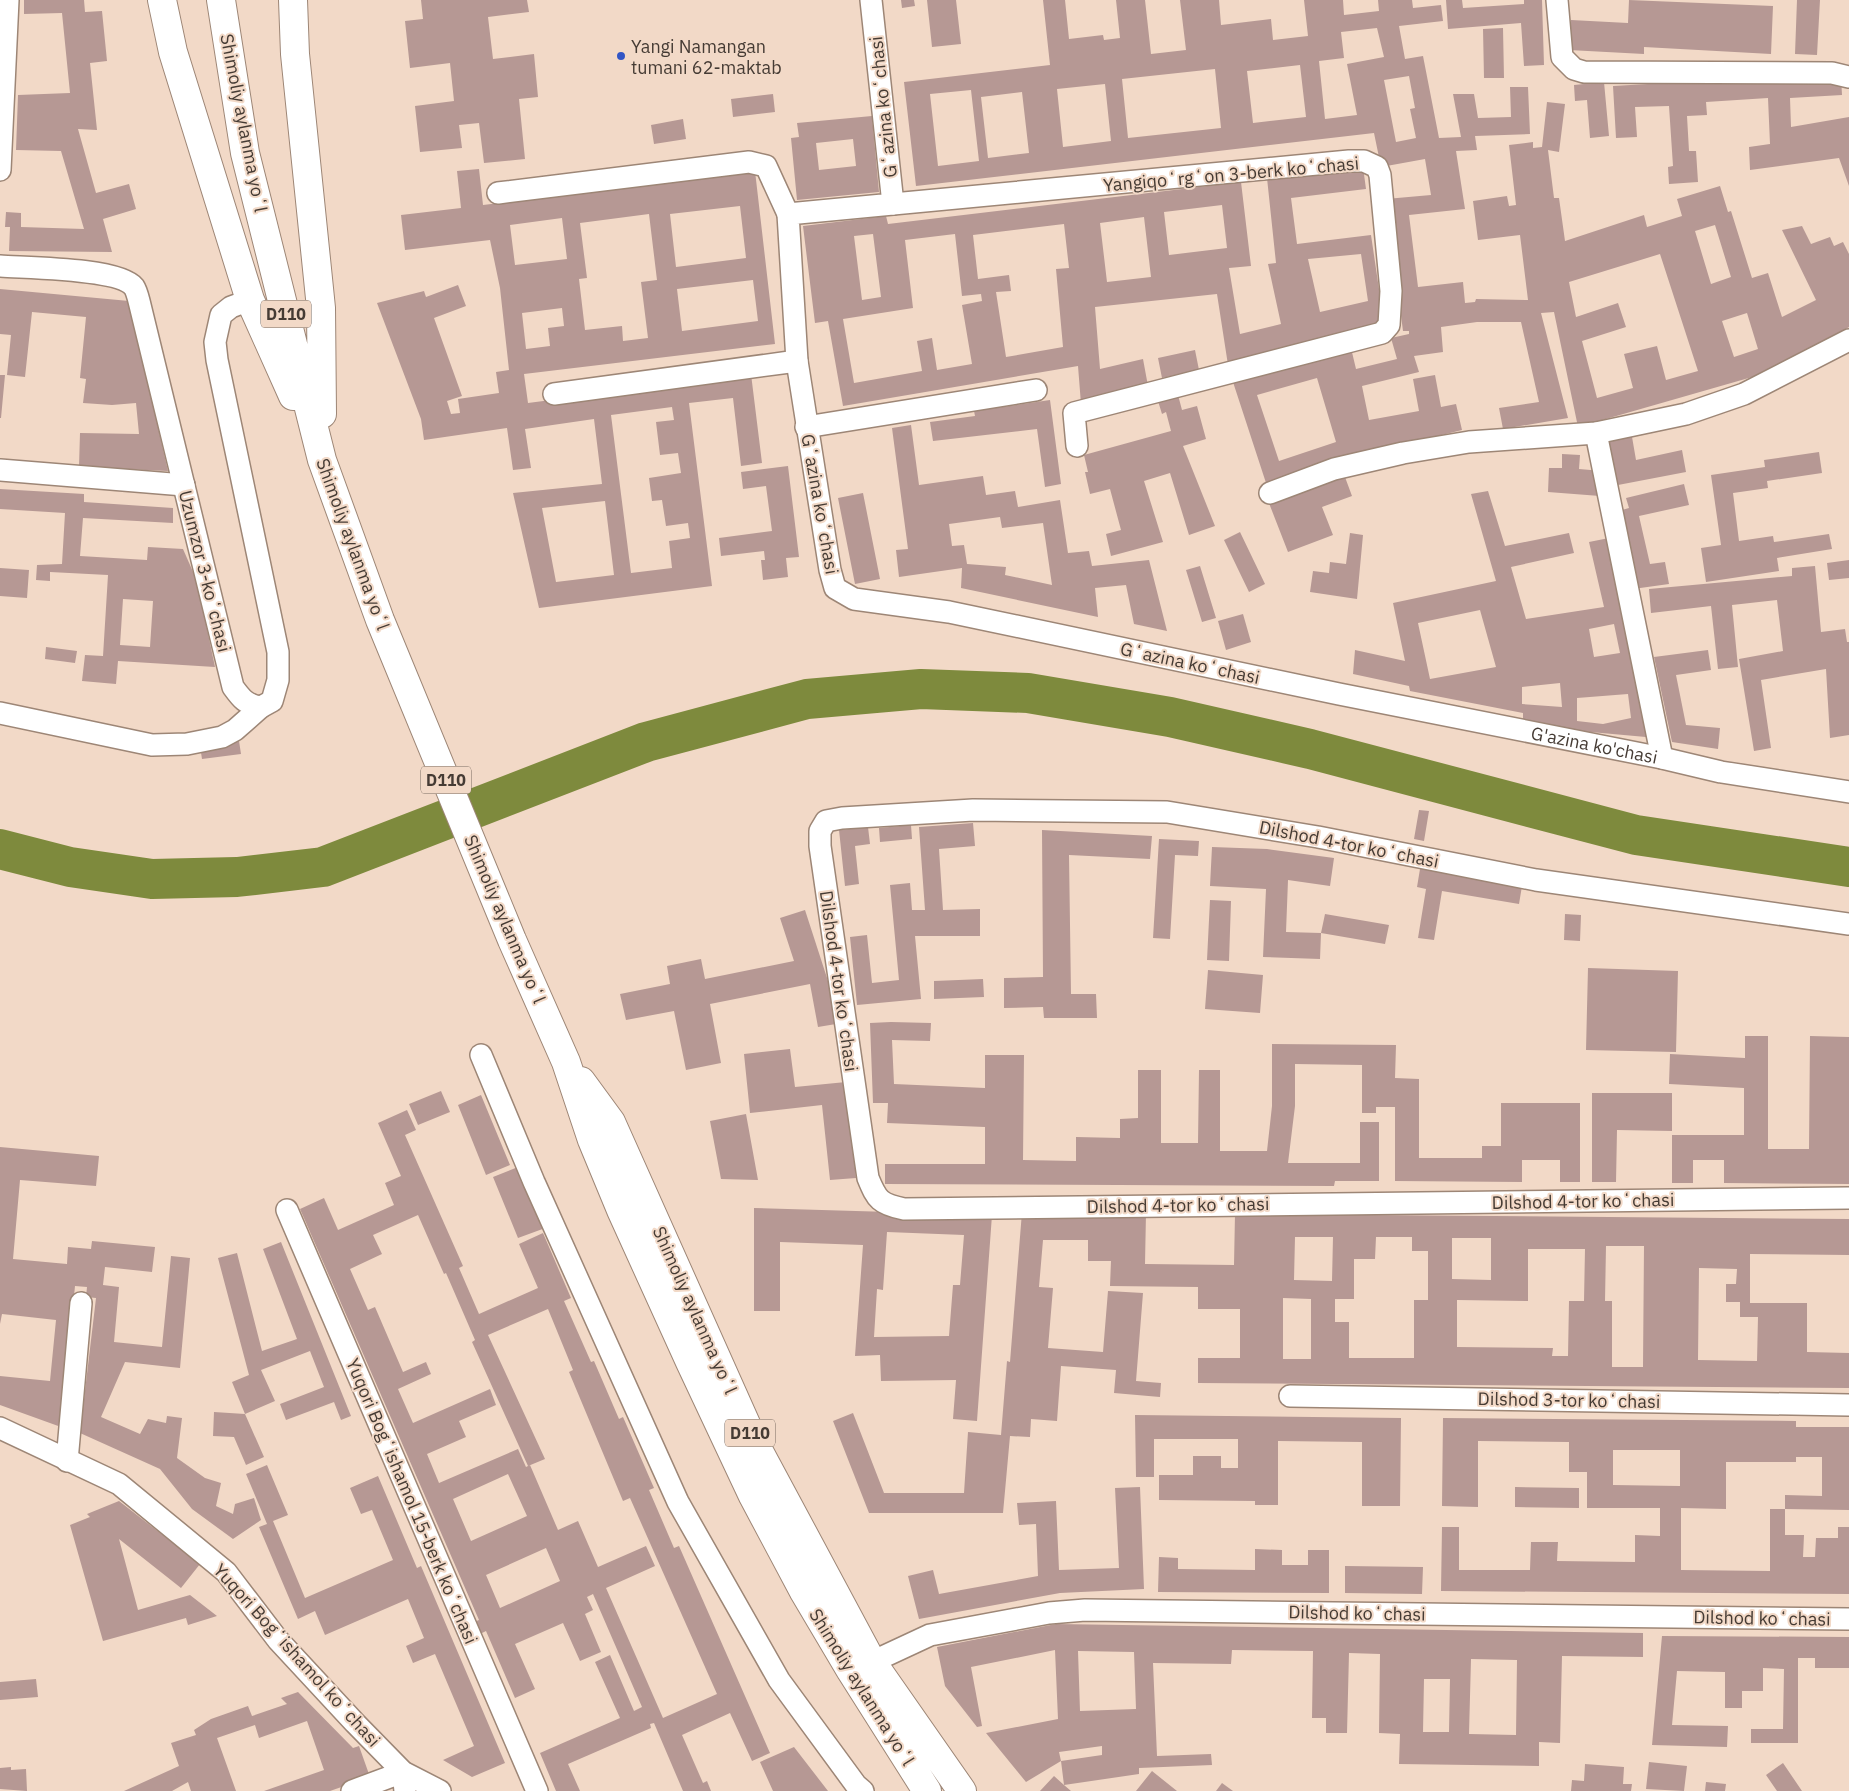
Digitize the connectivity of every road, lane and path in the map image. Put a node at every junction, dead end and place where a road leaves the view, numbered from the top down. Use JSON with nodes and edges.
{"nodes":[{"id":1,"x":8,"y":0,"type":"edge"},
{"id":2,"x":162,"y":0,"type":"edge"},
{"id":3,"x":221,"y":0,"type":"edge"},
{"id":4,"x":293,"y":0,"type":"edge"},
{"id":5,"x":871,"y":0,"type":"edge"},
{"id":6,"x":1557,"y":0,"type":"edge"},
{"id":7,"x":1849,"y":77,"type":"edge"},
{"id":8,"x":0,"y":170,"type":"edge"},
{"id":9,"x":498,"y":193,"type":"dead end"},
{"id":10,"x":894,"y":204,"type":"junction"},
{"id":11,"x":788,"y":214,"type":"junction"},
{"id":12,"x":0,"y":266,"type":"edge"},
{"id":13,"x":250,"y":300,"type":"junction"},
{"id":14,"x":1849,"y":340,"type":"edge"},
{"id":15,"x":797,"y":361,"type":"junction"},
{"id":16,"x":1036,"y":390,"type":"dead end"},
{"id":17,"x":554,"y":394,"type":"dead end"},
{"id":18,"x":806,"y":427,"type":"junction"},
{"id":19,"x":1596,"y":433,"type":"junction"},
{"id":20,"x":1077,"y":446,"type":"dead end"},
{"id":21,"x":322,"y":460,"type":"junction"},
{"id":22,"x":0,"y":470,"type":"edge"},
{"id":23,"x":184,"y":485,"type":"junction"},
{"id":24,"x":1270,"y":493,"type":"dead end"},
{"id":25,"x":1340,"y":694,"type":"joint"},
{"id":26,"x":260,"y":707,"type":"junction"},
{"id":27,"x":0,"y":713,"type":"edge"},
{"id":28,"x":1662,"y":758,"type":"junction"},
{"id":29,"x":1849,"y":792,"type":"edge"},
{"id":30,"x":1849,"y":924,"type":"edge"},
{"id":31,"x":481,"y":1055,"type":"dead end"},
{"id":32,"x":566,"y":1062,"type":"junction"},
{"id":33,"x":1849,"y":1198,"type":"edge"},
{"id":34,"x":287,"y":1210,"type":"dead end"},
{"id":35,"x":81,"y":1303,"type":"dead end"},
{"id":36,"x":1290,"y":1396,"type":"dead end"},
{"id":37,"x":1849,"y":1405,"type":"edge"},
{"id":38,"x":0,"y":1428,"type":"edge"},
{"id":39,"x":67,"y":1460,"type":"junction"},
{"id":40,"x":1849,"y":1619,"type":"edge"},
{"id":41,"x":872,"y":1662,"type":"junction"},
{"id":42,"x":404,"y":1781,"type":"edge"},
{"id":43,"x":352,"y":1791,"type":"edge"},
{"id":44,"x":440,"y":1791,"type":"edge"},
{"id":45,"x":537,"y":1791,"type":"edge"},
{"id":46,"x":863,"y":1791,"type":"edge"},
{"id":47,"x":927,"y":1791,"type":"edge"},
{"id":48,"x":962,"y":1791,"type":"edge"}],
"edges":[{"from":1,"to":8,"type":"street"},
{"from":2,"to":13,"type":"main road"},
{"from":3,"to":21,"type":"main road","name":"Shimoliy aylanma yoʻl","number":"D110"},
{"from":4,"to":21,"type":"main road"},
{"from":5,"to":10,"type":"street","name":"Gʻazina koʻchasi"},
{"from":6,"to":7,"type":"street"},
{"from":9,"to":11,"type":"street"},
{"from":10,"to":11,"type":"street"},
{"from":10,"to":20,"type":"street","name":"Yangiqoʻrgʻon 3-berk koʻchasi"},
{"from":11,"to":15,"type":"street","name":"Gʻazina koʻchasi"},
{"from":12,"to":23,"type":"street","name":"Uzumzor 3-koʻchasi"},
{"from":13,"to":21,"type":"main road"},
{"from":13,"to":26,"type":"street"},
{"from":14,"to":19,"type":"street"},
{"from":15,"to":17,"type":"street"},
{"from":15,"to":18,"type":"street","name":"Gʻazina koʻchasi"},
{"from":16,"to":18,"type":"street"},
{"from":18,"to":25,"type":"street","name":"Gʻazina koʻchasi"},
{"from":19,"to":24,"type":"street"},
{"from":19,"to":28,"type":"street"},
{"from":21,"to":32,"type":"main road","name":"Shimoliy aylanma yoʻl","number":"D110"},
{"from":22,"to":23,"type":"street"},
{"from":23,"to":26,"type":"street","name":"Uzumzor 3-koʻchasi"},
{"from":25,"to":28,"type":"street","name":"G'azina ko'chasi"},
{"from":26,"to":27,"type":"street"},
{"from":28,"to":29,"type":"street","name":"G'azina ko'chasi"},
{"from":30,"to":33,"type":"street","name":"Dilshod 4-tor koʻchasi"},
{"from":31,"to":46,"type":"street"},
{"from":32,"to":41,"type":"main road","name":"Shimoliy aylanma yoʻl","number":"D110"},
{"from":32,"to":47,"type":"main road","name":"Shimoliy aylanma yoʻl","number":"D110"},
{"from":34,"to":45,"type":"street","name":"Yuqori Bogʻishamol 15-berk koʻchasi"},
{"from":35,"to":39,"type":"street"},
{"from":36,"to":37,"type":"street","name":"Dilshod 3-tor koʻchasi"},
{"from":38,"to":39,"type":"street","name":"Yuqori Bogʻishamol koʻchasi"},
{"from":39,"to":42,"type":"street","name":"Yuqori Bogʻishamol koʻchasi"},
{"from":40,"to":41,"type":"street","name":"Dilshod koʻchasi"},
{"from":41,"to":48,"type":"main road","name":"Shimoliy aylanma yoʻl","number":"D110"},
{"from":42,"to":43,"type":"street"},
{"from":42,"to":44,"type":"street","name":"Yuqori Bogʻishamol koʻchasi"}]}
